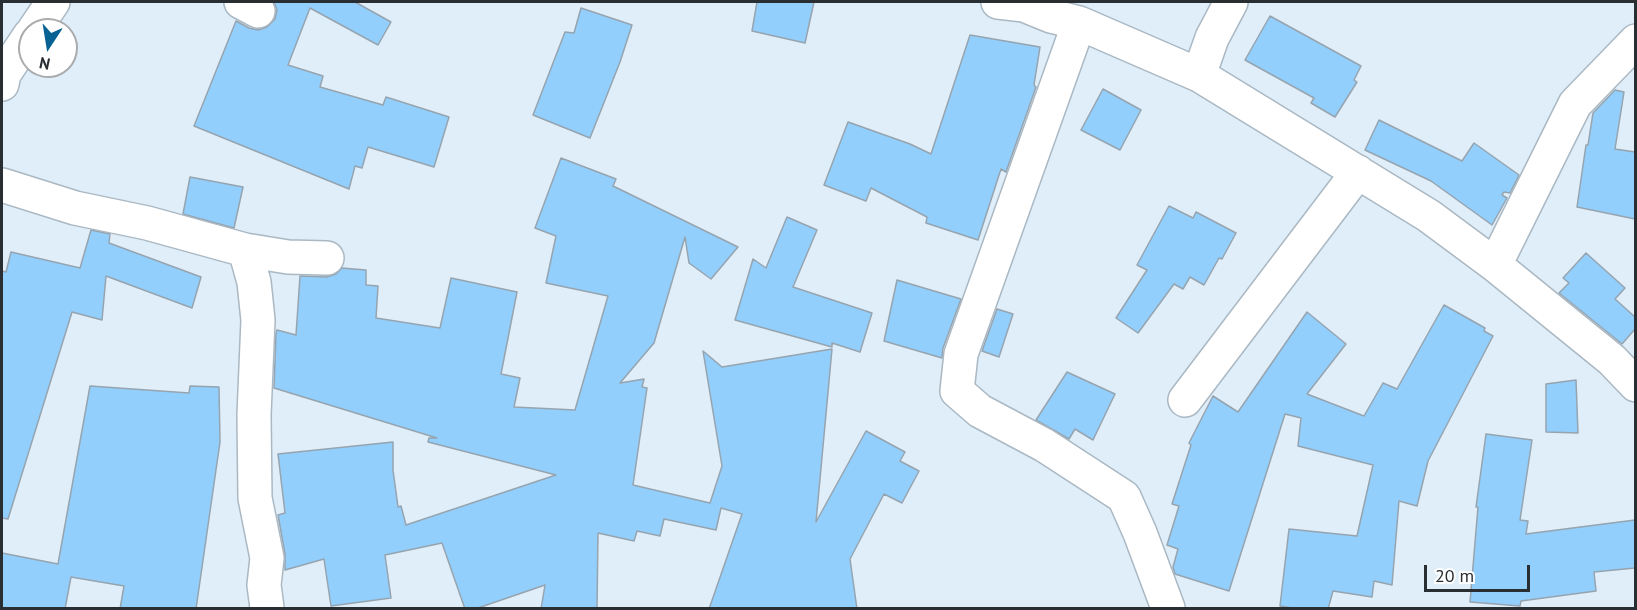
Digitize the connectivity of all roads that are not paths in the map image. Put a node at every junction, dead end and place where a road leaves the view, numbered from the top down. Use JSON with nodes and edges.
{"nodes":[{"id":1,"x":52,"y":2,"type":"edge"},
{"id":2,"x":1231,"y":2,"type":"edge"},
{"id":3,"x":1016,"y":3,"type":"edge"},
{"id":4,"x":42,"y":18,"type":"edge"},
{"id":5,"x":1079,"y":23,"type":"junction"},
{"id":6,"x":1633,"y":48,"type":"edge"},
{"id":7,"x":18,"y":53,"type":"edge"},
{"id":8,"x":1199,"y":75,"type":"junction"},
{"id":9,"x":2,"y":84,"type":"edge"},
{"id":10,"x":1358,"y":172,"type":"junction"},
{"id":11,"x":2,"y":185,"type":"edge"},
{"id":12,"x":245,"y":250,"type":"junction"},
{"id":13,"x":327,"y":258,"type":"dead end"},
{"id":14,"x":1495,"y":265,"type":"junction"},
{"id":15,"x":1635,"y":385,"type":"edge"},
{"id":16,"x":1185,"y":400,"type":"dead end"},
{"id":17,"x":267,"y":609,"type":"edge"},
{"id":18,"x":1168,"y":609,"type":"edge"}],
"edges":[{"from":1,"to":4,"type":"street"},
{"from":2,"to":8,"type":"street"},
{"from":3,"to":5,"type":"street"},
{"from":5,"to":8,"type":"street"},
{"from":5,"to":18,"type":"street"},
{"from":6,"to":14,"type":"street"},
{"from":7,"to":9,"type":"street"},
{"from":8,"to":10,"type":"street"},
{"from":10,"to":14,"type":"street"},
{"from":10,"to":16,"type":"street"},
{"from":11,"to":12,"type":"street"},
{"from":12,"to":13,"type":"street"},
{"from":12,"to":17,"type":"street"},
{"from":14,"to":15,"type":"street"}]}
